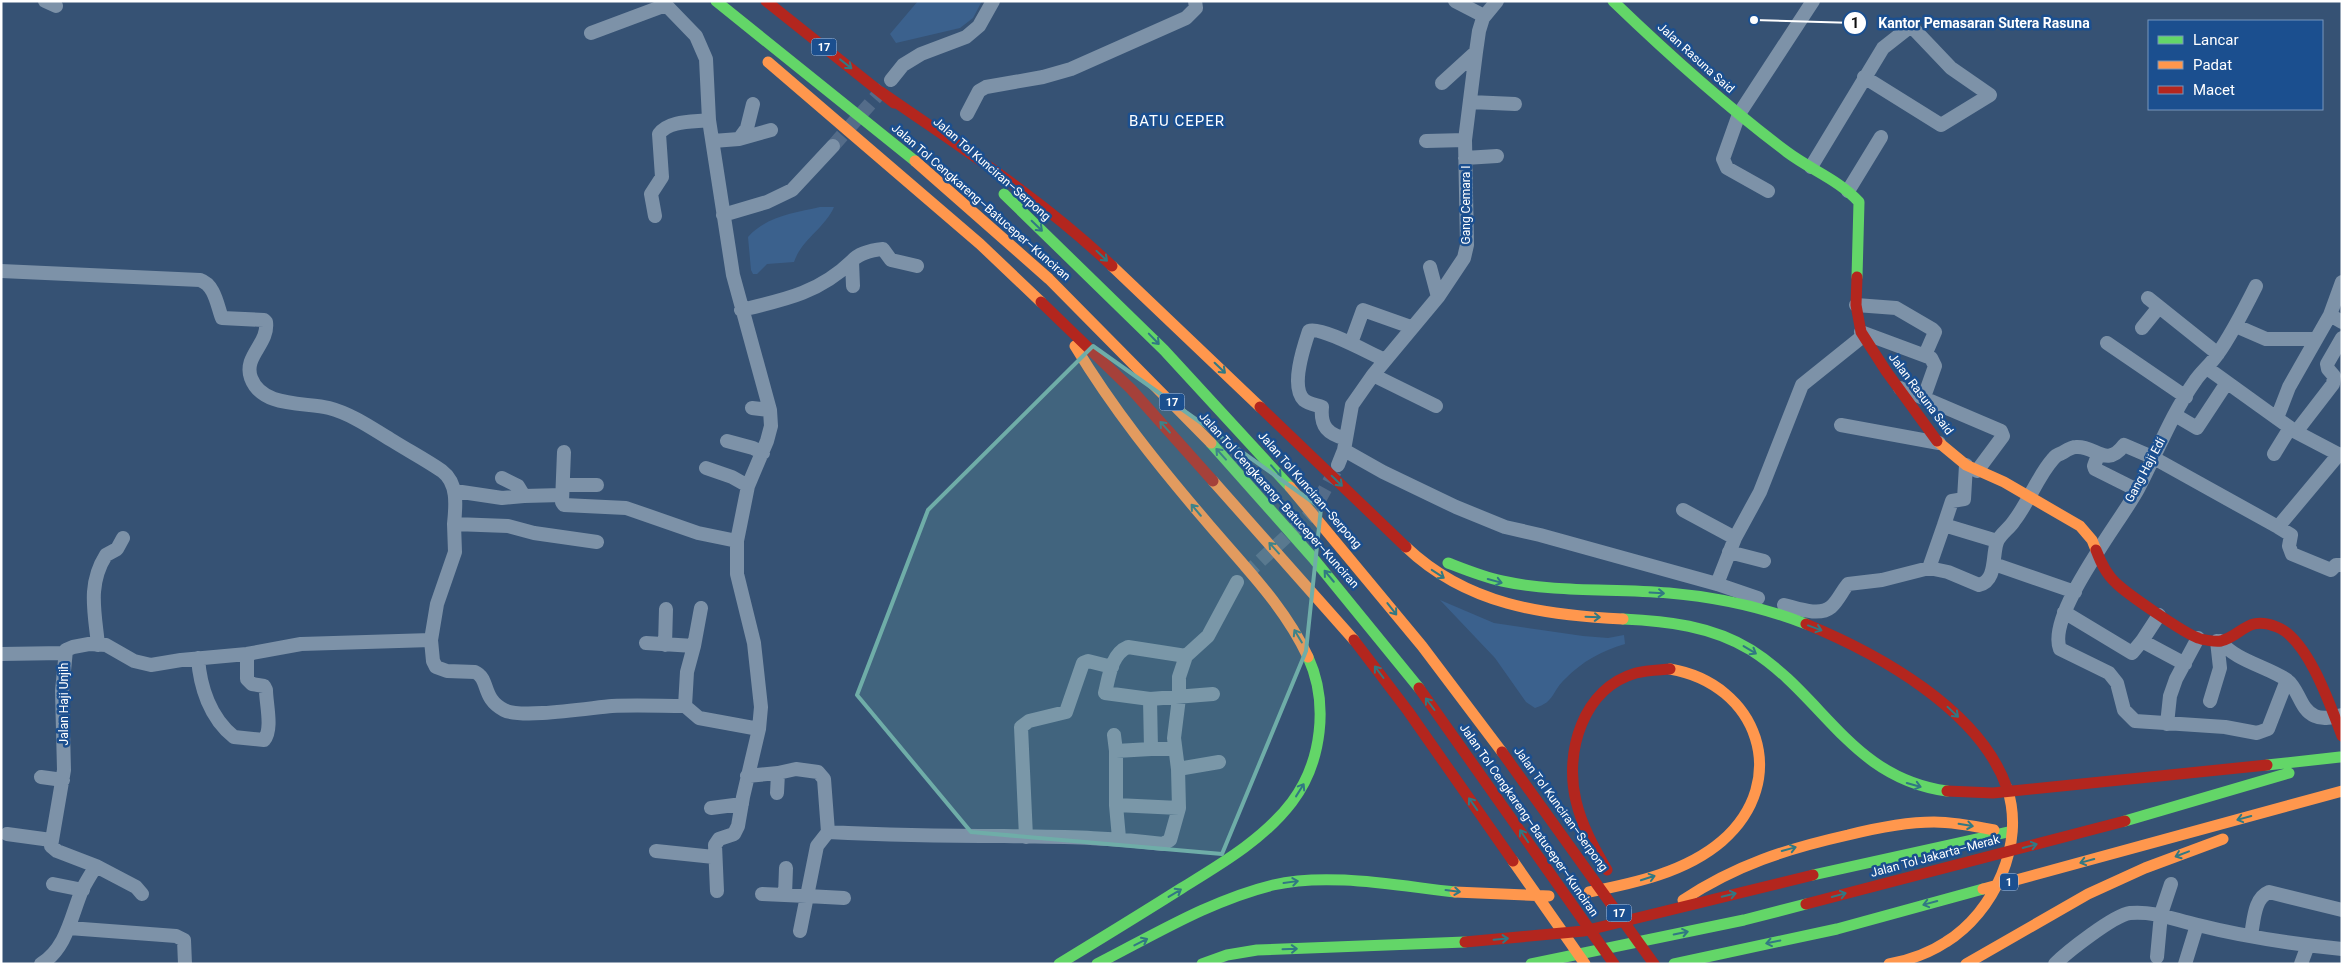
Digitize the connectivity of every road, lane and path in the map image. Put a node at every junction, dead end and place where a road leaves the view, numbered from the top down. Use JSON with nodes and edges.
{"nodes":[{"id":1,"x":711,"y":1,"type":"edge"},
{"id":2,"x":716,"y":1,"type":"edge"},
{"id":3,"x":766,"y":1,"type":"edge"},
{"id":4,"x":993,"y":1,"type":"edge"},
{"id":5,"x":1195,"y":1,"type":"edge"},
{"id":6,"x":1455,"y":1,"type":"edge"},
{"id":7,"x":1497,"y":1,"type":"edge"},
{"id":8,"x":1613,"y":1,"type":"edge"},
{"id":9,"x":1813,"y":1,"type":"edge"},
{"id":10,"x":1484,"y":16,"type":"junction"},
{"id":11,"x":591,"y":33,"type":"dead end"},
{"id":12,"x":1476,"y":52,"type":"junction"},
{"id":13,"x":1864,"y":77,"type":"junction"},
{"id":14,"x":891,"y":80,"type":"tunnel mouth"},
{"id":15,"x":1442,"y":83,"type":"dead end"},
{"id":16,"x":881,"y":92,"type":"junction"},
{"id":17,"x":1470,"y":102,"type":"junction"},
{"id":18,"x":753,"y":104,"type":"dead end"},
{"id":19,"x":1515,"y":104,"type":"dead end"},
{"id":20,"x":967,"y":114,"type":"dead end"},
{"id":21,"x":1739,"y":114,"type":"junction"},
{"id":22,"x":709,"y":120,"type":"junction"},
{"id":23,"x":771,"y":130,"type":"dead end"},
{"id":24,"x":1882,"y":137,"type":"dead end"},
{"id":25,"x":739,"y":139,"type":"junction"},
{"id":26,"x":1465,"y":140,"type":"junction"},
{"id":27,"x":713,"y":141,"type":"junction"},
{"id":28,"x":1426,"y":141,"type":"dead end"},
{"id":29,"x":833,"y":146,"type":"tunnel mouth"},
{"id":30,"x":1497,"y":156,"type":"dead end"},
{"id":31,"x":1466,"y":158,"type":"junction"},
{"id":32,"x":1811,"y":167,"type":"junction"},
{"id":33,"x":1848,"y":191,"type":"junction"},
{"id":34,"x":1768,"y":192,"type":"dead end"},
{"id":35,"x":723,"y":215,"type":"junction"},
{"id":36,"x":655,"y":216,"type":"dead end"},
{"id":37,"x":852,"y":261,"type":"junction"},
{"id":38,"x":917,"y":266,"type":"dead end"},
{"id":39,"x":1430,"y":267,"type":"dead end"},
{"id":40,"x":1,"y":271,"type":"edge"},
{"id":41,"x":2342,"y":282,"type":"edge"},
{"id":42,"x":853,"y":286,"type":"dead end"},
{"id":43,"x":2256,"y":286,"type":"dead end"},
{"id":44,"x":1438,"y":297,"type":"junction"},
{"id":45,"x":2148,"y":298,"type":"dead end"},
{"id":46,"x":1856,"y":305,"type":"junction"},
{"id":47,"x":2159,"y":307,"type":"junction"},
{"id":48,"x":741,"y":310,"type":"junction"},
{"id":49,"x":2336,"y":318,"type":"edge"},
{"id":50,"x":1060,"y":322,"type":"junction"},
{"id":51,"x":2236,"y":326,"type":"junction"},
{"id":52,"x":1411,"y":327,"type":"junction"},
{"id":53,"x":2142,"y":328,"type":"dead end"},
{"id":54,"x":1862,"y":334,"type":"junction"},
{"id":55,"x":2342,"y":338,"type":"edge"},
{"id":56,"x":2316,"y":340,"type":"junction"},
{"id":57,"x":1351,"y":344,"type":"junction"},
{"id":58,"x":2107,"y":344,"type":"dead end"},
{"id":59,"x":2218,"y":354,"type":"junction"},
{"id":60,"x":1925,"y":355,"type":"junction"},
{"id":61,"x":1385,"y":360,"type":"junction"},
{"id":62,"x":2207,"y":368,"type":"junction"},
{"id":63,"x":1373,"y":375,"type":"junction"},
{"id":64,"x":2226,"y":384,"type":"junction"},
{"id":65,"x":1900,"y":388,"type":"junction"},
{"id":66,"x":1924,"y":397,"type":"junction"},
{"id":67,"x":2186,"y":397,"type":"junction"},
{"id":68,"x":1436,"y":406,"type":"dead end"},
{"id":69,"x":752,"y":408,"type":"dead end"},
{"id":70,"x":770,"y":410,"type":"junction"},
{"id":71,"x":2175,"y":415,"type":"junction"},
{"id":72,"x":2277,"y":418,"type":"junction"},
{"id":73,"x":1842,"y":425,"type":"dead end"},
{"id":74,"x":2293,"y":430,"type":"junction"},
{"id":75,"x":727,"y":441,"type":"dead end"},
{"id":76,"x":1939,"y":443,"type":"junction"},
{"id":77,"x":1345,"y":444,"type":"junction"},
{"id":78,"x":564,"y":452,"type":"dead end"},
{"id":79,"x":763,"y":454,"type":"junction"},
{"id":80,"x":2274,"y":454,"type":"dead end"},
{"id":81,"x":2098,"y":455,"type":"junction"},
{"id":82,"x":2340,"y":455,"type":"edge"},
{"id":83,"x":2152,"y":457,"type":"junction"},
{"id":84,"x":1338,"y":465,"type":"tunnel mouth"},
{"id":85,"x":706,"y":468,"type":"dead end"},
{"id":86,"x":1972,"y":468,"type":"junction"},
{"id":87,"x":502,"y":478,"type":"dead end"},
{"id":88,"x":597,"y":485,"type":"dead end"},
{"id":89,"x":748,"y":486,"type":"junction"},
{"id":90,"x":562,"y":490,"type":"junction"},
{"id":91,"x":2137,"y":490,"type":"junction"},
{"id":92,"x":455,"y":491,"type":"junction"},
{"id":93,"x":524,"y":496,"type":"junction"},
{"id":94,"x":2029,"y":498,"type":"junction"},
{"id":95,"x":1683,"y":510,"type":"dead end"},
{"id":96,"x":454,"y":524,"type":"junction"},
{"id":97,"x":1944,"y":525,"type":"junction"},
{"id":98,"x":2278,"y":527,"type":"junction"},
{"id":99,"x":1389,"y":530,"type":"junction"},
{"id":100,"x":123,"y":538,"type":"dead end"},
{"id":101,"x":1735,"y":538,"type":"junction"},
{"id":102,"x":737,"y":541,"type":"junction"},
{"id":103,"x":1998,"y":541,"type":"junction"},
{"id":104,"x":597,"y":542,"type":"dead end"},
{"id":105,"x":2096,"y":550,"type":"junction"},
{"id":106,"x":1729,"y":552,"type":"junction"},
{"id":107,"x":1764,"y":561,"type":"dead end"},
{"id":108,"x":1994,"y":564,"type":"junction"},
{"id":109,"x":2342,"y":565,"type":"edge"},
{"id":110,"x":1929,"y":568,"type":"junction"},
{"id":111,"x":1237,"y":582,"type":"tunnel mouth"},
{"id":112,"x":1717,"y":584,"type":"junction"},
{"id":113,"x":2075,"y":592,"type":"junction"},
{"id":114,"x":701,"y":608,"type":"dead end"},
{"id":115,"x":666,"y":609,"type":"dead end"},
{"id":116,"x":2064,"y":612,"type":"junction"},
{"id":117,"x":2159,"y":614,"type":"junction"},
{"id":118,"x":2198,"y":638,"type":"junction"},
{"id":119,"x":431,"y":640,"type":"junction"},
{"id":120,"x":2142,"y":641,"type":"junction"},
{"id":121,"x":2219,"y":641,"type":"junction"},
{"id":122,"x":646,"y":643,"type":"dead end"},
{"id":123,"x":98,"y":645,"type":"junction"},
{"id":124,"x":665,"y":645,"type":"junction"},
{"id":125,"x":694,"y":646,"type":"junction"},
{"id":126,"x":1,"y":654,"type":"edge"},
{"id":127,"x":64,"y":654,"type":"junction"},
{"id":128,"x":248,"y":654,"type":"junction"},
{"id":129,"x":1186,"y":656,"type":"junction"},
{"id":130,"x":198,"y":658,"type":"junction"},
{"id":131,"x":2185,"y":664,"type":"junction"},
{"id":132,"x":1112,"y":667,"type":"junction"},
{"id":133,"x":2287,"y":680,"type":"junction"},
{"id":134,"x":1213,"y":694,"type":"dead end"},
{"id":135,"x":1179,"y":698,"type":"junction"},
{"id":136,"x":1150,"y":699,"type":"junction"},
{"id":137,"x":2210,"y":701,"type":"dead end"},
{"id":138,"x":685,"y":706,"type":"junction"},
{"id":139,"x":2342,"y":715,"type":"edge"},
{"id":140,"x":2167,"y":724,"type":"junction"},
{"id":141,"x":759,"y":730,"type":"junction"},
{"id":142,"x":1114,"y":735,"type":"dead end"},
{"id":143,"x":2342,"y":736,"type":"edge"},
{"id":144,"x":1175,"y":749,"type":"junction"},
{"id":145,"x":1151,"y":750,"type":"junction"},
{"id":146,"x":1116,"y":751,"type":"junction"},
{"id":147,"x":2341,"y":757,"type":"edge"},
{"id":148,"x":1219,"y":762,"type":"dead end"},
{"id":149,"x":1178,"y":769,"type":"junction"},
{"id":150,"x":778,"y":773,"type":"junction"},
{"id":151,"x":747,"y":776,"type":"junction"},
{"id":152,"x":41,"y":777,"type":"dead end"},
{"id":153,"x":63,"y":780,"type":"junction"},
{"id":154,"x":2342,"y":792,"type":"edge"},
{"id":155,"x":777,"y":793,"type":"dead end"},
{"id":156,"x":742,"y":804,"type":"junction"},
{"id":157,"x":1116,"y":806,"type":"junction"},
{"id":158,"x":711,"y":808,"type":"dead end"},
{"id":159,"x":1179,"y":808,"type":"junction"},
{"id":160,"x":2160,"y":812,"type":"junction"},
{"id":161,"x":2065,"y":824,"type":"dead end"},
{"id":162,"x":2250,"y":828,"type":"dead end"},
{"id":163,"x":2027,"y":830,"type":"dead end"},
{"id":164,"x":828,"y":832,"type":"junction"},
{"id":165,"x":2008,"y":832,"type":"junction"},
{"id":166,"x":7,"y":834,"type":"dead end"},
{"id":167,"x":2232,"y":835,"type":"dead end"},
{"id":168,"x":1026,"y":837,"type":"junction"},
{"id":169,"x":1118,"y":838,"type":"junction"},
{"id":170,"x":51,"y":840,"type":"junction"},
{"id":171,"x":656,"y":851,"type":"dead end"},
{"id":172,"x":714,"y":857,"type":"junction"},
{"id":173,"x":96,"y":866,"type":"junction"},
{"id":174,"x":786,"y":868,"type":"dead end"},
{"id":175,"x":53,"y":884,"type":"dead end"},
{"id":176,"x":2170,"y":884,"type":"dead end"},
{"id":177,"x":82,"y":890,"type":"junction"},
{"id":178,"x":717,"y":891,"type":"dead end"},
{"id":179,"x":142,"y":894,"type":"dead end"},
{"id":180,"x":762,"y":894,"type":"dead end"},
{"id":181,"x":786,"y":895,"type":"junction"},
{"id":182,"x":807,"y":896,"type":"junction"},
{"id":183,"x":844,"y":898,"type":"dead end"},
{"id":184,"x":1668,"y":910,"type":"junction"},
{"id":185,"x":2342,"y":910,"type":"edge"},
{"id":186,"x":2161,"y":914,"type":"junction"},
{"id":187,"x":2047,"y":918,"type":"junction"},
{"id":188,"x":2197,"y":925,"type":"junction"},
{"id":189,"x":69,"y":928,"type":"junction"},
{"id":190,"x":800,"y":931,"type":"dead end"},
{"id":191,"x":2251,"y":935,"type":"junction"},
{"id":192,"x":2308,"y":945,"type":"junction"},
{"id":193,"x":2342,"y":949,"type":"edge"},
{"id":194,"x":2157,"y":957,"type":"dead end"},
{"id":195,"x":41,"y":964,"type":"edge"},
{"id":196,"x":185,"y":964,"type":"edge"},
{"id":197,"x":1059,"y":964,"type":"edge"},
{"id":198,"x":1097,"y":964,"type":"edge"},
{"id":199,"x":1202,"y":964,"type":"edge"},
{"id":200,"x":1530,"y":964,"type":"edge"},
{"id":201,"x":1585,"y":964,"type":"edge"},
{"id":202,"x":1614,"y":964,"type":"edge"},
{"id":203,"x":1654,"y":964,"type":"edge"},
{"id":204,"x":1668,"y":964,"type":"edge"},
{"id":205,"x":1674,"y":964,"type":"edge"},
{"id":206,"x":1889,"y":964,"type":"edge"},
{"id":207,"x":1966,"y":964,"type":"edge"},
{"id":208,"x":1988,"y":964,"type":"edge"},
{"id":209,"x":2054,"y":964,"type":"edge"},
{"id":210,"x":2185,"y":964,"type":"edge"},
{"id":211,"x":2301,"y":964,"type":"edge"}],
"edges":[{"from":1,"to":50,"type":"main road"},
{"from":202,"to":2,"type":"main road","name":"Jalan Tol Cengkareng–Batuceper–Kunciran","number":"17","one_way":true},
{"from":3,"to":16,"type":"main road","number":"17","one_way":true},
{"from":4,"to":14,"type":"street"},
{"from":5,"to":20,"type":"street"},
{"from":6,"to":10,"type":"street"},
{"from":7,"to":10,"type":"street","name":"Gang Cemara I"},
{"from":8,"to":21,"type":"main road","name":"Jalan Rasuna Said"},
{"from":9,"to":21,"type":"street"},
{"from":10,"to":12,"type":"street","name":"Gang Cemara I"},
{"from":11,"to":22,"type":"street"},
{"from":12,"to":15,"type":"street"},
{"from":12,"to":17,"type":"street","name":"Gang Cemara I"},
{"from":13,"to":13,"type":"street"},
{"from":13,"to":32,"type":"street"},
{"from":16,"to":99,"type":"main road","one_way":true},
{"from":16,"to":203,"type":"main road","name":"Jalan Tol Kunciran–Serpong","number":"17","one_way":true},
{"from":17,"to":19,"type":"street"},
{"from":17,"to":26,"type":"street","name":"Gang Cemara I"},
{"from":18,"to":25,"type":"street"},
{"from":21,"to":32,"type":"main road","name":"Jalan Rasuna Said"},
{"from":21,"to":34,"type":"street"},
{"from":22,"to":27,"type":"street"},
{"from":22,"to":36,"type":"street"},
{"from":23,"to":25,"type":"street"},
{"from":24,"to":33,"type":"street"},
{"from":25,"to":27,"type":"street"},
{"from":26,"to":28,"type":"street"},
{"from":26,"to":31,"type":"street","name":"Gang Cemara I"},
{"from":27,"to":35,"type":"street"},
{"from":29,"to":35,"type":"street"},
{"from":30,"to":31,"type":"street"},
{"from":31,"to":44,"type":"street","name":"Gang Cemara I"},
{"from":32,"to":33,"type":"main road","name":"Jalan Rasuna Said"},
{"from":33,"to":46,"type":"main road","name":"Jalan Rasuna Said"},
{"from":35,"to":48,"type":"street"},
{"from":37,"to":38,"type":"street"},
{"from":37,"to":42,"type":"street"},
{"from":37,"to":48,"type":"street"},
{"from":39,"to":44,"type":"street"},
{"from":40,"to":92,"type":"street"},
{"from":41,"to":49,"type":"street"},
{"from":43,"to":51,"type":"street","name":"Gang Haji Edi"},
{"from":44,"to":52,"type":"street","name":"Gang Cemara I"},
{"from":45,"to":47,"type":"street"},
{"from":46,"to":54,"type":"main road","name":"Jalan Rasuna Said"},
{"from":46,"to":60,"type":"street"},
{"from":47,"to":53,"type":"street"},
{"from":47,"to":59,"type":"street"},
{"from":48,"to":70,"type":"street"},
{"from":49,"to":56,"type":"street"},
{"from":197,"to":50,"type":"main road","one_way":true},
{"from":201,"to":50,"type":"main road","one_way":true},
{"from":51,"to":56,"type":"street"},
{"from":51,"to":59,"type":"street","name":"Gang Haji Edi"},
{"from":52,"to":57,"type":"street"},
{"from":52,"to":61,"type":"street","name":"Gang Cemara I"},
{"from":54,"to":60,"type":"street"},
{"from":54,"to":65,"type":"main road","name":"Jalan Rasuna Said"},
{"from":54,"to":101,"type":"street"},
{"from":55,"to":74,"type":"street"},
{"from":56,"to":72,"type":"street"},
{"from":57,"to":61,"type":"street"},
{"from":57,"to":77,"type":"street"},
{"from":58,"to":67,"type":"street"},
{"from":59,"to":62,"type":"street","name":"Gang Haji Edi"},
{"from":60,"to":66,"type":"street"},
{"from":61,"to":63,"type":"street","name":"Gang Cemara I"},
{"from":62,"to":64,"type":"street"},
{"from":62,"to":67,"type":"street","name":"Gang Haji Edi"},
{"from":63,"to":68,"type":"street"},
{"from":63,"to":77,"type":"street","name":"Gang Cemara I"},
{"from":64,"to":71,"type":"street"},
{"from":64,"to":72,"type":"street"},
{"from":65,"to":66,"type":"street"},
{"from":65,"to":76,"type":"main road","name":"Jalan Rasuna Said"},
{"from":66,"to":86,"type":"street"},
{"from":67,"to":71,"type":"street","name":"Gang Haji Edi"},
{"from":69,"to":70,"type":"street"},
{"from":70,"to":79,"type":"street"},
{"from":71,"to":83,"type":"street","name":"Gang Haji Edi"},
{"from":72,"to":74,"type":"street"},
{"from":73,"to":76,"type":"street"},
{"from":74,"to":80,"type":"street"},
{"from":74,"to":82,"type":"street"},
{"from":75,"to":79,"type":"street"},
{"from":76,"to":86,"type":"main road","name":"Jalan Rasuna Said"},
{"from":77,"to":84,"type":"street","name":"Gang Cemara I"},
{"from":77,"to":112,"type":"street"},
{"from":78,"to":90,"type":"street"},
{"from":79,"to":89,"type":"street"},
{"from":81,"to":83,"type":"street"},
{"from":81,"to":91,"type":"street"},
{"from":81,"to":94,"type":"street"},
{"from":82,"to":98,"type":"street"},
{"from":83,"to":91,"type":"street","name":"Gang Haji Edi"},
{"from":83,"to":98,"type":"street"},
{"from":85,"to":89,"type":"street"},
{"from":86,"to":94,"type":"main road","name":"Jalan Rasuna Said"},
{"from":86,"to":97,"type":"street"},
{"from":87,"to":93,"type":"street"},
{"from":88,"to":90,"type":"street"},
{"from":89,"to":102,"type":"street"},
{"from":90,"to":93,"type":"street"},
{"from":90,"to":102,"type":"street"},
{"from":91,"to":105,"type":"street","name":"Gang Haji Edi"},
{"from":92,"to":93,"type":"street"},
{"from":92,"to":96,"type":"street"},
{"from":94,"to":103,"type":"street"},
{"from":94,"to":105,"type":"main road","name":"Jalan Rasuna Said"},
{"from":95,"to":101,"type":"street"},
{"from":96,"to":104,"type":"street"},
{"from":96,"to":119,"type":"street"},
{"from":97,"to":103,"type":"street"},
{"from":97,"to":110,"type":"street"},
{"from":98,"to":109,"type":"street"},
{"from":99,"to":147,"type":"main road","one_way":true},
{"from":99,"to":206,"type":"main road","one_way":true},
{"from":100,"to":123,"type":"street"},
{"from":101,"to":106,"type":"street"},
{"from":102,"to":141,"type":"street"},
{"from":103,"to":108,"type":"street"},
{"from":105,"to":113,"type":"street","name":"Gang Haji Edi"},
{"from":105,"to":117,"type":"main road","name":"Jalan Rasuna Said"},
{"from":106,"to":107,"type":"street"},
{"from":106,"to":112,"type":"street"},
{"from":108,"to":110,"type":"street"},
{"from":108,"to":113,"type":"street"},
{"from":110,"to":112,"type":"street"},
{"from":111,"to":129,"type":"street"},
{"from":113,"to":116,"type":"street","name":"Gang Haji Edi"},
{"from":114,"to":125,"type":"street"},
{"from":115,"to":124,"type":"street"},
{"from":116,"to":120,"type":"street"},
{"from":116,"to":140,"type":"street","name":"Gang Haji Edi"},
{"from":117,"to":118,"type":"main road","name":"Jalan Rasuna Said"},
{"from":117,"to":120,"type":"street"},
{"from":118,"to":121,"type":"main road","name":"Jalan Rasuna Said"},
{"from":118,"to":131,"type":"street"},
{"from":119,"to":128,"type":"street","name":"Jalan Haji Unjih"},
{"from":119,"to":138,"type":"street"},
{"from":120,"to":131,"type":"street"},
{"from":121,"to":133,"type":"street"},
{"from":121,"to":137,"type":"street"},
{"from":121,"to":143,"type":"main road"},
{"from":122,"to":124,"type":"street"},
{"from":123,"to":127,"type":"street","name":"Jalan Haji Unjih"},
{"from":123,"to":130,"type":"street","name":"Jalan Haji Unjih"},
{"from":124,"to":125,"type":"street"},
{"from":125,"to":138,"type":"street"},
{"from":126,"to":127,"type":"street"},
{"from":127,"to":153,"type":"street","name":"Jalan Haji Unjih"},
{"from":128,"to":130,"type":"street","name":"Jalan Haji Unjih"},
{"from":128,"to":130,"type":"street"},
{"from":129,"to":132,"type":"street"},
{"from":129,"to":135,"type":"street"},
{"from":131,"to":140,"type":"street"},
{"from":132,"to":136,"type":"street"},
{"from":132,"to":168,"type":"street"},
{"from":133,"to":139,"type":"street"},
{"from":133,"to":140,"type":"street"},
{"from":134,"to":135,"type":"street"},
{"from":135,"to":136,"type":"street"},
{"from":135,"to":144,"type":"street"},
{"from":136,"to":145,"type":"street"},
{"from":138,"to":141,"type":"street"},
{"from":141,"to":151,"type":"street"},
{"from":142,"to":146,"type":"street"},
{"from":144,"to":145,"type":"street"},
{"from":144,"to":149,"type":"street"},
{"from":145,"to":146,"type":"street"},
{"from":146,"to":157,"type":"street"},
{"from":147,"to":160,"type":"main road","name":"Jalan Tol Jakarta–Merak"},
{"from":148,"to":149,"type":"street"},
{"from":149,"to":159,"type":"street"},
{"from":150,"to":151,"type":"street"},
{"from":150,"to":155,"type":"street"},
{"from":150,"to":164,"type":"street"},
{"from":151,"to":156,"type":"street"},
{"from":152,"to":153,"type":"street"},
{"from":153,"to":170,"type":"street","name":"Jalan Haji Unjih"},
{"from":154,"to":162,"type":"main road"},
{"from":154,"to":205,"type":"main road","number":"1","one_way":true},
{"from":156,"to":158,"type":"street"},
{"from":156,"to":172,"type":"street"},
{"from":157,"to":159,"type":"street"},
{"from":157,"to":169,"type":"street"},
{"from":159,"to":169,"type":"street"},
{"from":160,"to":161,"type":"main road"},
{"from":200,"to":160,"type":"main road","name":"Jalan Tol Jakarta–Merak","one_way":true},
{"from":163,"to":165,"type":"main road"},
{"from":164,"to":168,"type":"street"},
{"from":164,"to":182,"type":"street"},
{"from":184,"to":165,"type":"main road","one_way":true},
{"from":184,"to":165,"type":"main road","one_way":true},
{"from":166,"to":170,"type":"street"},
{"from":167,"to":187,"type":"main road","one_way":true},
{"from":168,"to":169,"type":"street"},
{"from":170,"to":173,"type":"street"},
{"from":171,"to":172,"type":"street"},
{"from":172,"to":178,"type":"street"},
{"from":173,"to":177,"type":"street"},
{"from":173,"to":179,"type":"street"},
{"from":174,"to":181,"type":"street"},
{"from":175,"to":177,"type":"street"},
{"from":176,"to":186,"type":"street"},
{"from":177,"to":189,"type":"street"},
{"from":180,"to":181,"type":"street"},
{"from":181,"to":182,"type":"street"},
{"from":182,"to":183,"type":"street"},
{"from":182,"to":190,"type":"street"},
{"from":199,"to":184,"type":"main road","one_way":true},
{"from":185,"to":191,"type":"street"},
{"from":186,"to":188,"type":"street"},
{"from":186,"to":194,"type":"street"},
{"from":186,"to":209,"type":"street"},
{"from":187,"to":207,"type":"main road"},
{"from":187,"to":208,"type":"main road"},
{"from":188,"to":191,"type":"street"},
{"from":188,"to":210,"type":"street"},
{"from":189,"to":195,"type":"street"},
{"from":189,"to":196,"type":"street"},
{"from":191,"to":192,"type":"street"},
{"from":192,"to":193,"type":"street"},
{"from":192,"to":211,"type":"street"},
{"from":198,"to":204,"type":"main road","one_way":true}]}
